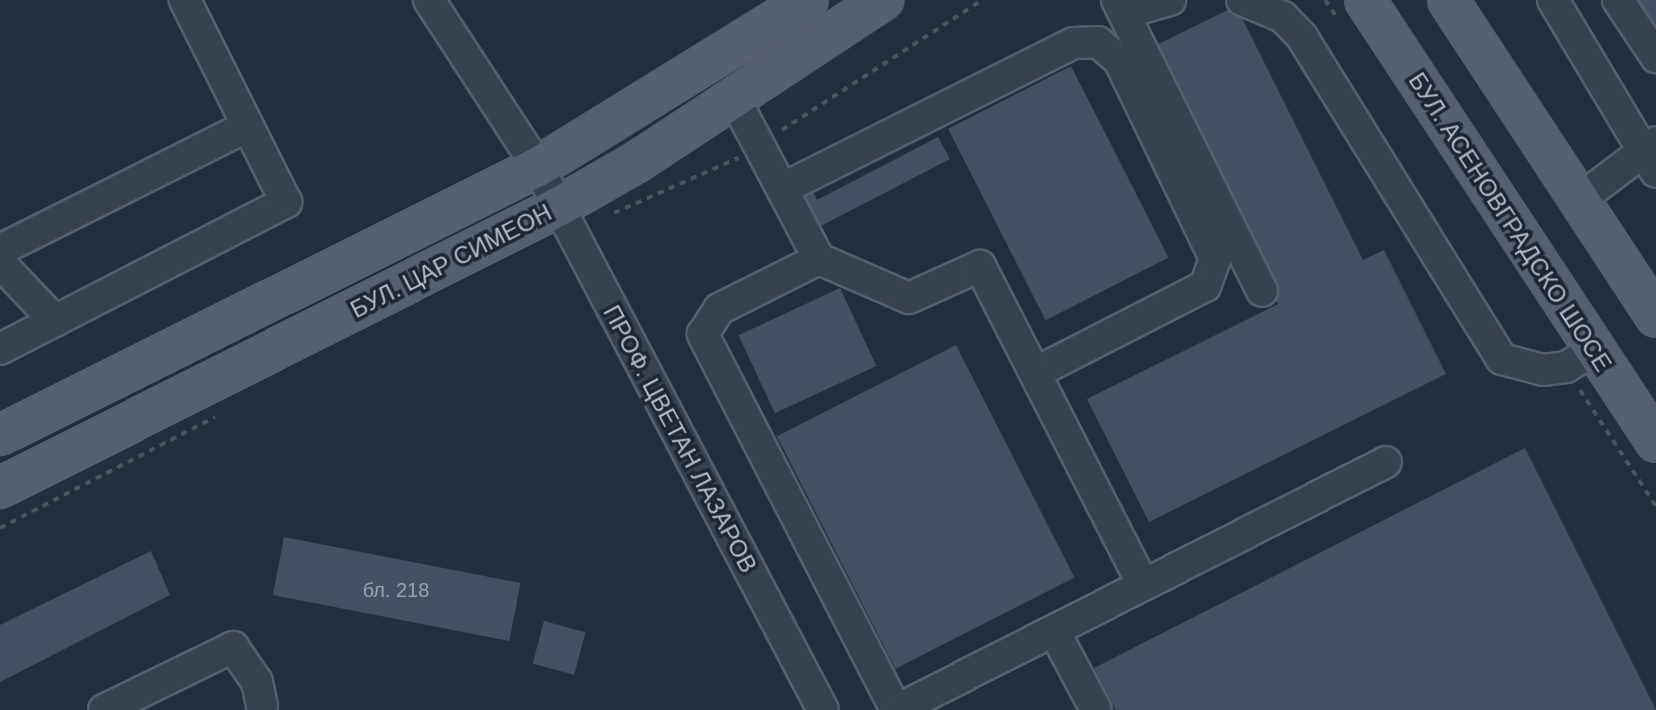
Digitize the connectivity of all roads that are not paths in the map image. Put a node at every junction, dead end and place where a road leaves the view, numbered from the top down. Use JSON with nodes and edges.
{"nodes":[{"id":1,"x":185,"y":0,"type":"edge"},
{"id":2,"x":429,"y":0,"type":"edge"},
{"id":3,"x":808,"y":0,"type":"edge"},
{"id":4,"x":883,"y":0,"type":"edge"},
{"id":5,"x":1170,"y":0,"type":"edge"},
{"id":6,"x":1242,"y":0,"type":"edge"},
{"id":7,"x":1365,"y":0,"type":"edge"},
{"id":8,"x":1448,"y":0,"type":"edge"},
{"id":9,"x":1553,"y":0,"type":"edge"},
{"id":10,"x":1618,"y":0,"type":"edge"},
{"id":11,"x":1121,"y":6,"type":"edge"},
{"id":12,"x":1656,"y":57,"type":"edge"},
{"id":13,"x":734,"y":98,"type":"junction"},
{"id":14,"x":248,"y":126,"type":"junction"},
{"id":15,"x":1651,"y":155,"type":"edge"},
{"id":16,"x":538,"y":167,"type":"junction"},
{"id":17,"x":782,"y":189,"type":"junction"},
{"id":18,"x":1579,"y":200,"type":"junction"},
{"id":19,"x":558,"y":207,"type":"junction"},
{"id":20,"x":0,"y":250,"type":"edge"},
{"id":21,"x":819,"y":259,"type":"junction"},
{"id":22,"x":0,"y":263,"type":"edge"},
{"id":23,"x":1262,"y":291,"type":"dead end"},
{"id":24,"x":1656,"y":317,"type":"edge"},
{"id":25,"x":55,"y":321,"type":"junction"},
{"id":26,"x":0,"y":349,"type":"edge"},
{"id":27,"x":1593,"y":351,"type":"junction"},
{"id":28,"x":1035,"y":373,"type":"junction"},
{"id":29,"x":0,"y":435,"type":"edge"},
{"id":30,"x":1656,"y":442,"type":"edge"},
{"id":31,"x":1386,"y":462,"type":"dead end"},
{"id":32,"x":0,"y":488,"type":"edge"},
{"id":33,"x":1143,"y":585,"type":"junction"},
{"id":34,"x":1054,"y":631,"type":"junction"},
{"id":35,"x":266,"y":708,"type":"edge"},
{"id":36,"x":104,"y":710,"type":"edge"},
{"id":37,"x":823,"y":710,"type":"edge"},
{"id":38,"x":897,"y":710,"type":"edge"},
{"id":39,"x":1096,"y":710,"type":"edge"}],
"edges":[{"from":1,"to":14,"type":"street"},
{"from":2,"to":16,"type":"street","name":"ПРОФ. ЦВЕТАН ЛАЗАРОВ"},
{"from":3,"to":16,"type":"main road","name":"БУЛ. ЦАР СИМЕОН"},
{"from":4,"to":13,"type":"main road","name":"БУЛ. ЦАР СИМЕОН"},
{"from":5,"to":11,"type":"street"},
{"from":6,"to":27,"type":"street"},
{"from":7,"to":27,"type":"main road","name":"БУЛ. АСЕНОВГРАДСКО ШОСЕ"},
{"from":8,"to":18,"type":"main road"},
{"from":9,"to":15,"type":"street"},
{"from":10,"to":12,"type":"street"},
{"from":11,"to":23,"type":"street"},
{"from":13,"to":17,"type":"street"},
{"from":13,"to":19,"type":"main road","name":"БУЛ. ЦАР СИМЕОН"},
{"from":14,"to":20,"type":"street"},
{"from":14,"to":25,"type":"street"},
{"from":15,"to":18,"type":"street"},
{"from":16,"to":19,"type":"street","name":"ПРОФ. ЦВЕТАН ЛАЗАРОВ"},
{"from":16,"to":29,"type":"main road","name":"БУЛ. ЦАР СИМЕОН"},
{"from":17,"to":21,"type":"street"},
{"from":17,"to":28,"type":"street"},
{"from":18,"to":24,"type":"main road"},
{"from":19,"to":32,"type":"main road","name":"БУЛ. ЦАР СИМЕОН"},
{"from":19,"to":37,"type":"street","name":"ПРОФ. ЦВЕТАН ЛАЗАРОВ"},
{"from":21,"to":28,"type":"street"},
{"from":21,"to":38,"type":"street"},
{"from":22,"to":25,"type":"street"},
{"from":25,"to":26,"type":"street"},
{"from":27,"to":30,"type":"main road","name":"БУЛ. АСЕНОВГРАДСКО ШОСЕ"},
{"from":28,"to":33,"type":"street"},
{"from":31,"to":33,"type":"street"},
{"from":33,"to":34,"type":"street"},
{"from":34,"to":38,"type":"street"},
{"from":34,"to":39,"type":"street"},
{"from":35,"to":36,"type":"street"}]}
